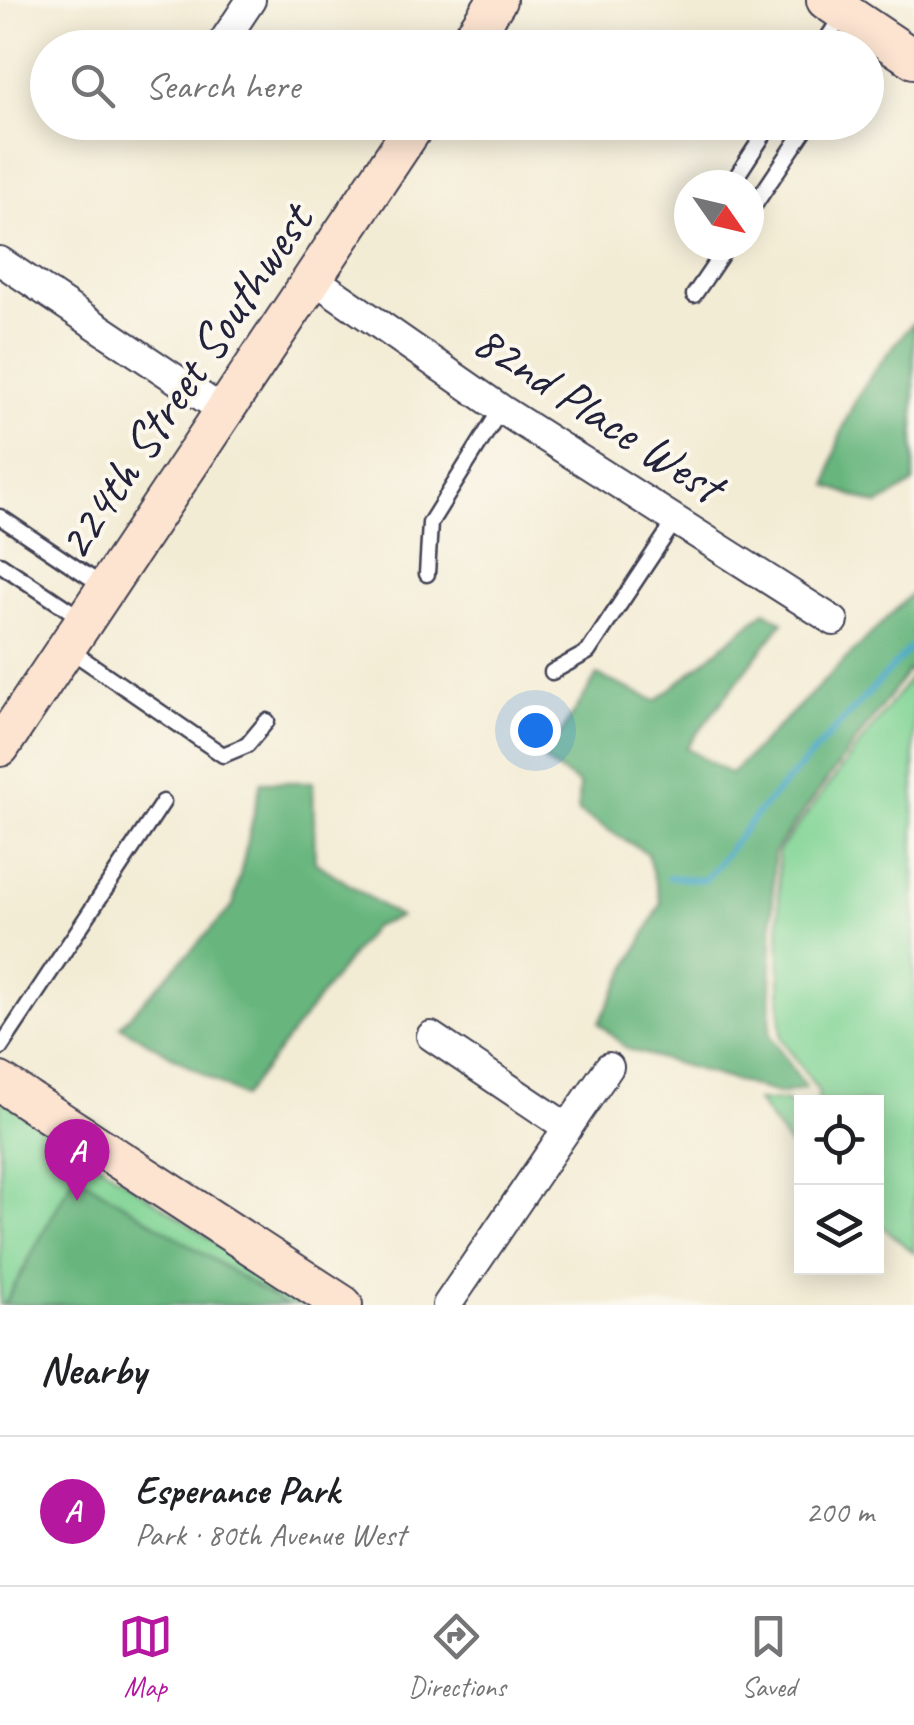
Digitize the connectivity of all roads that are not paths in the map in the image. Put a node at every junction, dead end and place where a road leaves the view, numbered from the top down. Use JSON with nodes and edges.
{"nodes":[{"id":1,"x":251,"y":0,"type":"edge"},
{"id":2,"x":497,"y":0,"type":"edge"},
{"id":3,"x":232,"y":30,"type":"edge"},
{"id":4,"x":478,"y":30,"type":"edge"},
{"id":5,"x":884,"y":41,"type":"edge"},
{"id":6,"x":914,"y":58,"type":"edge"},
{"id":7,"x":404,"y":140,"type":"edge"},
{"id":8,"x":760,"y":140,"type":"edge"},
{"id":9,"x":798,"y":140,"type":"edge"},
{"id":10,"x":741,"y":170,"type":"edge"},
{"id":11,"x":764,"y":191,"type":"edge"},
{"id":12,"x":718,"y":260,"type":"edge"},
{"id":13,"x":0,"y":261,"type":"edge"},
{"id":14,"x":314,"y":279,"type":"junction"},
{"id":15,"x":694,"y":294,"type":"dead end"},
{"id":16,"x":501,"y":409,"type":"junction"},
{"id":17,"x":225,"y":412,"type":"junction"},
{"id":18,"x":0,"y":516,"type":"edge"},
{"id":19,"x":675,"y":520,"type":"junction"},
{"id":20,"x":0,"y":564,"type":"edge"},
{"id":21,"x":427,"y":574,"type":"dead end"},
{"id":22,"x":106,"y":588,"type":"junction"},
{"id":23,"x":834,"y":621,"type":"dead end"},
{"id":24,"x":76,"y":634,"type":"junction"},
{"id":25,"x":552,"y":672,"type":"dead end"},
{"id":26,"x":266,"y":722,"type":"dead end"},
{"id":27,"x":0,"y":747,"type":"edge"},
{"id":28,"x":163,"y":802,"type":"dead end"},
{"id":29,"x":431,"y":1036,"type":"dead end"},
{"id":30,"x":0,"y":1048,"type":"edge"},
{"id":31,"x":609,"y":1067,"type":"dead end"},
{"id":32,"x":0,"y":1082,"type":"edge"},
{"id":33,"x":568,"y":1128,"type":"junction"},
{"id":34,"x":342,"y":1305,"type":"edge"},
{"id":35,"x":447,"y":1305,"type":"edge"}],
"edges":[{"from":1,"to":3,"type":"street"},
{"from":2,"to":4,"type":"street"},
{"from":5,"to":6,"type":"street"},
{"from":7,"to":14,"type":"street","name":"224th Street Southwest"},
{"from":8,"to":10,"type":"lane"},
{"from":9,"to":11,"type":"lane"},
{"from":12,"to":15,"type":"lane"},
{"from":13,"to":17,"type":"street"},
{"from":14,"to":16,"type":"street","name":"82nd Place West"},
{"from":14,"to":17,"type":"street","name":"224th Street Southwest"},
{"from":16,"to":19,"type":"street","name":"82nd Place West"},
{"from":16,"to":21,"type":"lane"},
{"from":17,"to":22,"type":"street","name":"224th Street Southwest"},
{"from":18,"to":22,"type":"lane"},
{"from":19,"to":23,"type":"street","name":"82nd Place West"},
{"from":19,"to":25,"type":"lane"},
{"from":20,"to":24,"type":"lane"},
{"from":22,"to":24,"type":"street","name":"224th Street Southwest"},
{"from":24,"to":26,"type":"lane"},
{"from":24,"to":27,"type":"street","name":"224th Street Southwest"},
{"from":28,"to":30,"type":"lane"},
{"from":29,"to":33,"type":"street"},
{"from":31,"to":33,"type":"street"},
{"from":32,"to":34,"type":"street"},
{"from":33,"to":35,"type":"street"}]}
